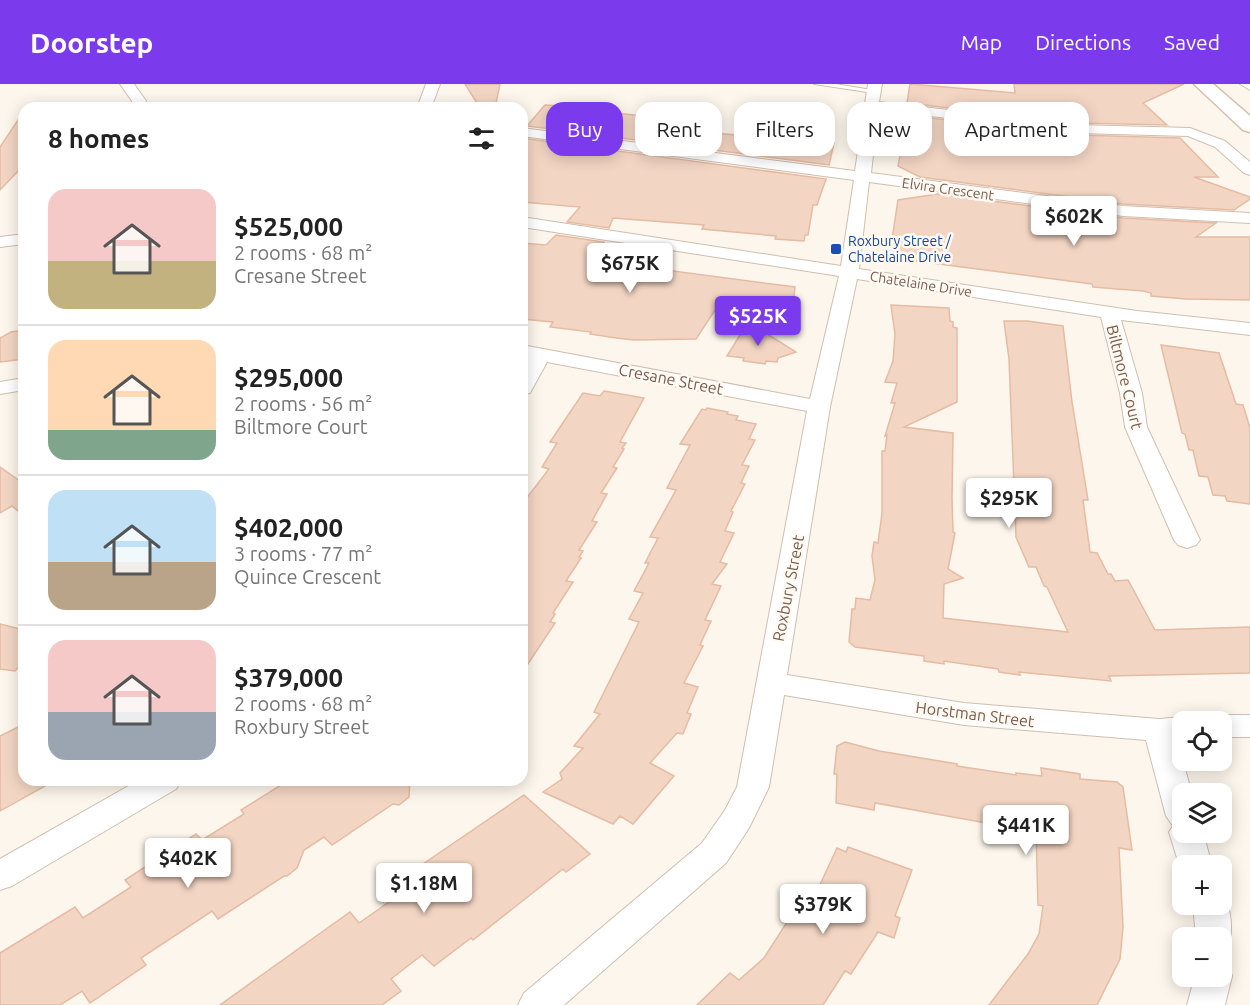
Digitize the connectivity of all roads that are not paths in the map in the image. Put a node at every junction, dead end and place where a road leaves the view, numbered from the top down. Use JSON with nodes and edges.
{"nodes":[{"id":1,"x":127,"y":84,"type":"edge"},
{"id":2,"x":433,"y":84,"type":"edge"},
{"id":3,"x":818,"y":84,"type":"edge"},
{"id":4,"x":1203,"y":84,"type":"edge"},
{"id":5,"x":873,"y":93,"type":"edge"},
{"id":6,"x":139,"y":102,"type":"edge"},
{"id":7,"x":426,"y":102,"type":"edge"},
{"id":8,"x":1250,"y":126,"type":"edge"},
{"id":9,"x":528,"y":133,"type":"edge"},
{"id":10,"x":1250,"y":170,"type":"edge"},
{"id":11,"x":861,"y":177,"type":"junction"},
{"id":12,"x":1250,"y":218,"type":"edge"},
{"id":13,"x":528,"y":223,"type":"edge"},
{"id":14,"x":18,"y":240,"type":"edge"},
{"id":15,"x":0,"y":242,"type":"edge"},
{"id":16,"x":849,"y":273,"type":"junction"},
{"id":17,"x":1109,"y":312,"type":"junction"},
{"id":18,"x":1250,"y":329,"type":"edge"},
{"id":19,"x":531,"y":353,"type":"edge"},
{"id":20,"x":18,"y":385,"type":"edge"},
{"id":21,"x":0,"y":388,"type":"edge"},
{"id":22,"x":819,"y":407,"type":"junction"},
{"id":23,"x":1188,"y":540,"type":"dead end"},
{"id":24,"x":770,"y":682,"type":"junction"},
{"id":25,"x":1232,"y":726,"type":"edge"},
{"id":26,"x":1250,"y":726,"type":"edge"},
{"id":27,"x":1170,"y":729,"type":"edge"},
{"id":28,"x":1177,"y":783,"type":"edge"},
{"id":29,"x":155,"y":786,"type":"edge"},
{"id":30,"x":0,"y":876,"type":"edge"},
{"id":31,"x":1211,"y":987,"type":"edge"},
{"id":32,"x":537,"y":1005,"type":"edge"},
{"id":33,"x":1206,"y":1005,"type":"edge"}],
"edges":[{"from":1,"to":6,"type":"street"},
{"from":2,"to":7,"type":"street"},
{"from":3,"to":5,"type":"lane"},
{"from":4,"to":8,"type":"main road"},
{"from":5,"to":10,"type":"street"},
{"from":5,"to":11,"type":"street","name":"Roxbury Street"},
{"from":9,"to":11,"type":"street","name":"Elvira Crescent"},
{"from":11,"to":12,"type":"street","name":"Elvira Crescent"},
{"from":11,"to":16,"type":"street","name":"Roxbury Street"},
{"from":13,"to":16,"type":"street","name":"Chatelaine Drive"},
{"from":14,"to":15,"type":"street"},
{"from":16,"to":17,"type":"street","name":"Chatelaine Drive"},
{"from":16,"to":22,"type":"street","name":"Roxbury Street"},
{"from":17,"to":18,"type":"street","name":"Chatelaine Drive"},
{"from":17,"to":23,"type":"street","name":"Biltmore Court"},
{"from":19,"to":22,"type":"street","name":"Cresane Street"},
{"from":20,"to":21,"type":"street"},
{"from":22,"to":24,"type":"street","name":"Roxbury Street"},
{"from":24,"to":27,"type":"street","name":"Horstman Street"},
{"from":24,"to":32,"type":"street","name":"Roxbury Street"},
{"from":25,"to":26,"type":"street"},
{"from":27,"to":28,"type":"street"},
{"from":29,"to":30,"type":"street"},
{"from":31,"to":33,"type":"street"}]}
